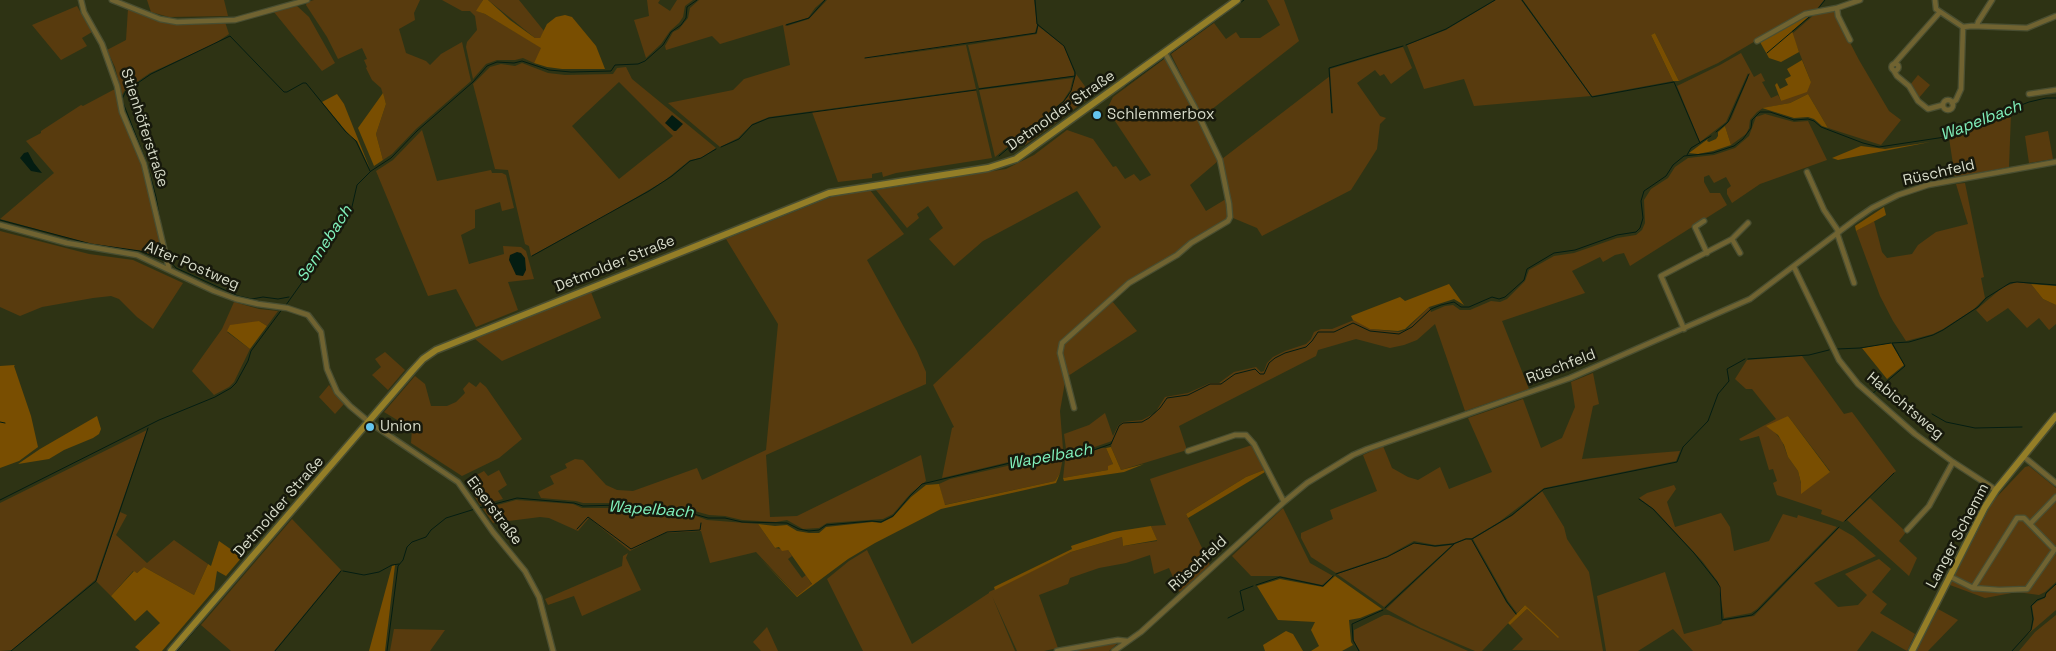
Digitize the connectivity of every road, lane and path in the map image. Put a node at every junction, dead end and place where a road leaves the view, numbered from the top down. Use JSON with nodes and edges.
{"nodes":[{"id":1,"x":81,"y":0,"type":"edge"},
{"id":2,"x":112,"y":0,"type":"edge"},
{"id":3,"x":307,"y":0,"type":"edge"},
{"id":4,"x":1237,"y":0,"type":"edge"},
{"id":5,"x":1860,"y":0,"type":"edge"},
{"id":6,"x":1935,"y":0,"type":"edge"},
{"id":7,"x":1992,"y":0,"type":"edge"},
{"id":8,"x":1837,"y":8,"type":"junction"},
{"id":9,"x":1940,"y":12,"type":"junction"},
{"id":10,"x":2056,"y":16,"type":"edge"},
{"id":11,"x":1977,"y":26,"type":"junction"},
{"id":12,"x":1963,"y":28,"type":"junction"},
{"id":13,"x":1850,"y":40,"type":"dead end"},
{"id":14,"x":1757,"y":41,"type":"dead end"},
{"id":15,"x":1165,"y":52,"type":"junction"},
{"id":16,"x":2056,"y":90,"type":"edge"},
{"id":17,"x":2029,"y":94,"type":"dead end"},
{"id":18,"x":1952,"y":103,"type":"junction"},
{"id":19,"x":1943,"y":105,"type":"junction"},
{"id":20,"x":2056,"y":162,"type":"edge"},
{"id":21,"x":1807,"y":172,"type":"dead end"},
{"id":22,"x":1704,"y":221,"type":"dead end"},
{"id":23,"x":1748,"y":223,"type":"dead end"},
{"id":24,"x":0,"y":226,"type":"edge"},
{"id":25,"x":1838,"y":233,"type":"junction"},
{"id":26,"x":1732,"y":239,"type":"junction"},
{"id":27,"x":1707,"y":253,"type":"junction"},
{"id":28,"x":1740,"y":253,"type":"dead end"},
{"id":29,"x":1794,"y":266,"type":"junction"},
{"id":30,"x":169,"y":270,"type":"junction"},
{"id":31,"x":1854,"y":283,"type":"dead end"},
{"id":32,"x":1684,"y":329,"type":"junction"},
{"id":33,"x":1074,"y":408,"type":"dead end"},
{"id":34,"x":2056,"y":416,"type":"edge"},
{"id":35,"x":369,"y":422,"type":"junction"},
{"id":36,"x":1188,"y":451,"type":"dead end"},
{"id":37,"x":2023,"y":456,"type":"junction"},
{"id":38,"x":1953,"y":462,"type":"junction"},
{"id":39,"x":2056,"y":483,"type":"edge"},
{"id":40,"x":1996,"y":490,"type":"junction"},
{"id":41,"x":2056,"y":496,"type":"edge"},
{"id":42,"x":1284,"y":502,"type":"junction"},
{"id":43,"x":2030,"y":524,"type":"junction"},
{"id":44,"x":1907,"y":530,"type":"dead end"},
{"id":45,"x":2055,"y":549,"type":"edge"},
{"id":46,"x":1950,"y":576,"type":"junction"},
{"id":47,"x":1973,"y":588,"type":"junction"},
{"id":48,"x":1127,"y":641,"type":"junction"},
{"id":49,"x":171,"y":651,"type":"edge"},
{"id":50,"x":553,"y":651,"type":"edge"},
{"id":51,"x":1056,"y":651,"type":"edge"},
{"id":52,"x":1114,"y":651,"type":"edge"},
{"id":53,"x":1912,"y":651,"type":"edge"}],
"edges":[{"from":1,"to":30,"type":"street","name":"Stienhöferstraße"},
{"from":2,"to":3,"type":"street"},
{"from":4,"to":15,"type":"main road","name":"Detmolder Straße"},
{"from":5,"to":8,"type":"street"},
{"from":6,"to":9,"type":"street"},
{"from":7,"to":11,"type":"street"},
{"from":8,"to":13,"type":"street"},
{"from":8,"to":14,"type":"street"},
{"from":9,"to":12,"type":"street"},
{"from":9,"to":19,"type":"street"},
{"from":10,"to":11,"type":"street"},
{"from":11,"to":12,"type":"street"},
{"from":12,"to":18,"type":"street"},
{"from":15,"to":33,"type":"street"},
{"from":15,"to":35,"type":"main road","name":"Detmolder Straße"},
{"from":16,"to":17,"type":"street"},
{"from":18,"to":19,"type":"street"},
{"from":18,"to":19,"type":"street"},
{"from":20,"to":25,"type":"street","name":"Rüschfeld"},
{"from":21,"to":25,"type":"street"},
{"from":22,"to":27,"type":"street"},
{"from":23,"to":26,"type":"street"},
{"from":24,"to":30,"type":"street","name":"Alter Postweg"},
{"from":25,"to":29,"type":"street","name":"Rüschfeld"},
{"from":25,"to":31,"type":"street"},
{"from":26,"to":27,"type":"street"},
{"from":26,"to":28,"type":"street"},
{"from":27,"to":32,"type":"street"},
{"from":29,"to":32,"type":"street","name":"Rüschfeld"},
{"from":29,"to":38,"type":"street","name":"Habichtsweg"},
{"from":30,"to":35,"type":"street","name":"Alter Postweg"},
{"from":32,"to":42,"type":"street","name":"Rüschfeld"},
{"from":34,"to":37,"type":"main road","name":"Langer Schemm"},
{"from":35,"to":49,"type":"main road","name":"Detmolder Straße"},
{"from":35,"to":50,"type":"street","name":"Eiserstraße"},
{"from":36,"to":42,"type":"street"},
{"from":37,"to":39,"type":"street"},
{"from":37,"to":40,"type":"main road","name":"Langer Schemm"},
{"from":38,"to":40,"type":"street","name":"Habichtsweg"},
{"from":38,"to":44,"type":"street"},
{"from":40,"to":46,"type":"main road","name":"Langer Schemm"},
{"from":41,"to":43,"type":"street"},
{"from":42,"to":48,"type":"street","name":"Rüschfeld"},
{"from":43,"to":45,"type":"street"},
{"from":43,"to":47,"type":"street"},
{"from":45,"to":47,"type":"street"},
{"from":46,"to":47,"type":"street"},
{"from":46,"to":53,"type":"main road","name":"Langer Schemm"},
{"from":48,"to":51,"type":"street"},
{"from":48,"to":52,"type":"street","name":"Rüschfeld"}]}
